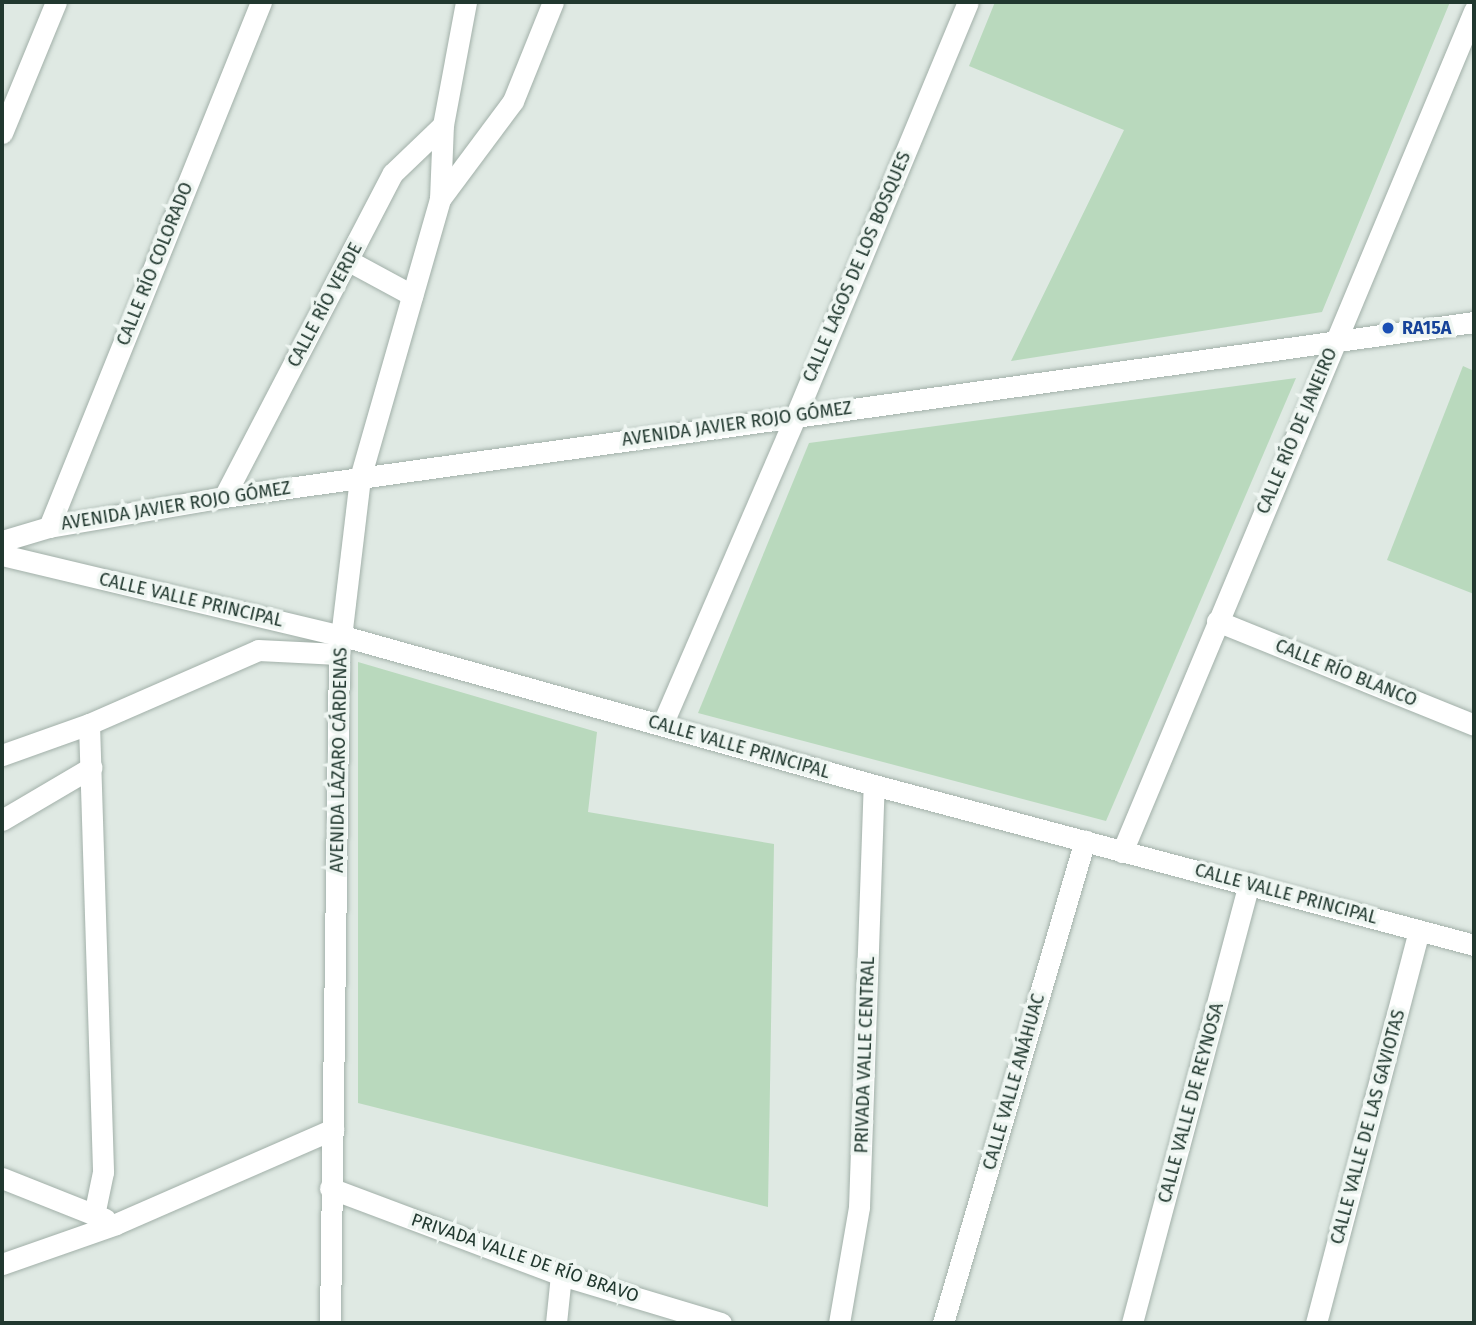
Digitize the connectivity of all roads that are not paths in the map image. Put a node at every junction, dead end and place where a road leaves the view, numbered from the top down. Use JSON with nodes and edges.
{"nodes":[{"id":1,"x":56,"y":2,"type":"edge"},
{"id":2,"x":261,"y":2,"type":"edge"},
{"id":3,"x":466,"y":2,"type":"edge"},
{"id":4,"x":553,"y":2,"type":"edge"},
{"id":5,"x":968,"y":2,"type":"edge"},
{"id":6,"x":1474,"y":11,"type":"edge"},
{"id":7,"x":443,"y":125,"type":"junction"},
{"id":8,"x":2,"y":133,"type":"edge"},
{"id":9,"x":440,"y":199,"type":"junction"},
{"id":10,"x":349,"y":261,"type":"junction"},
{"id":11,"x":412,"y":295,"type":"junction"},
{"id":12,"x":1474,"y":322,"type":"edge"},
{"id":13,"x":1335,"y":342,"type":"junction"},
{"id":14,"x":796,"y":415,"type":"junction"},
{"id":15,"x":360,"y":478,"type":"junction"},
{"id":16,"x":224,"y":497,"type":"junction"},
{"id":17,"x":49,"y":527,"type":"junction"},
{"id":18,"x":2,"y":541,"type":"edge"},
{"id":19,"x":2,"y":555,"type":"edge"},
{"id":20,"x":1217,"y":621,"type":"junction"},
{"id":21,"x":341,"y":645,"type":"junction"},
{"id":22,"x":89,"y":724,"type":"junction"},
{"id":23,"x":662,"y":725,"type":"junction"},
{"id":24,"x":1474,"y":725,"type":"edge"},
{"id":25,"x":2,"y":755,"type":"edge"},
{"id":26,"x":92,"y":767,"type":"junction"},
{"id":27,"x":874,"y":785,"type":"junction"},
{"id":28,"x":2,"y":820,"type":"edge"},
{"id":29,"x":1085,"y":840,"type":"junction"},
{"id":30,"x":1122,"y":852,"type":"junction"},
{"id":31,"x":1250,"y":883,"type":"junction"},
{"id":32,"x":1419,"y":931,"type":"junction"},
{"id":33,"x":1474,"y":945,"type":"edge"},
{"id":34,"x":333,"y":1129,"type":"junction"},
{"id":35,"x":2,"y":1178,"type":"edge"},
{"id":36,"x":330,"y":1188,"type":"junction"},
{"id":37,"x":94,"y":1215,"type":"junction"},
{"id":38,"x":116,"y":1224,"type":"junction"},
{"id":39,"x":2,"y":1264,"type":"edge"},
{"id":40,"x":561,"y":1275,"type":"junction"},
{"id":41,"x":328,"y":1322,"type":"edge"},
{"id":42,"x":556,"y":1323,"type":"edge"},
{"id":43,"x":721,"y":1323,"type":"edge"},
{"id":44,"x":839,"y":1323,"type":"edge"},
{"id":45,"x":943,"y":1323,"type":"edge"},
{"id":46,"x":1132,"y":1323,"type":"edge"},
{"id":47,"x":1316,"y":1323,"type":"edge"}],
"edges":[{"from":1,"to":8,"type":"street"},
{"from":2,"to":17,"type":"street","name":"CALLE RÍO COLORADO"},
{"from":3,"to":7,"type":"street","name":"AVENIDA LÁZARO CÁRDENAS"},
{"from":4,"to":9,"type":"street"},
{"from":5,"to":14,"type":"street","name":"CALLE LAGOS DE LOS BOSQUES"},
{"from":6,"to":13,"type":"street","name":"CALLE RÍO DE JANEIRO"},
{"from":7,"to":9,"type":"street","name":"AVENIDA LÁZARO CÁRDENAS"},
{"from":7,"to":10,"type":"street","name":"CALLE RÍO VERDE"},
{"from":9,"to":11,"type":"street","name":"AVENIDA LÁZARO CÁRDENAS"},
{"from":10,"to":11,"type":"street"},
{"from":10,"to":16,"type":"street","name":"CALLE RÍO VERDE"},
{"from":11,"to":15,"type":"street","name":"AVENIDA LÁZARO CÁRDENAS"},
{"from":12,"to":13,"type":"street","name":"AVENIDA JAVIER ROJO GÓMEZ"},
{"from":13,"to":14,"type":"street","name":"AVENIDA JAVIER ROJO GÓMEZ"},
{"from":13,"to":20,"type":"street","name":"CALLE RÍO DE JANEIRO"},
{"from":14,"to":15,"type":"street","name":"AVENIDA JAVIER ROJO GÓMEZ"},
{"from":14,"to":23,"type":"street","name":"CALLE LAGOS DE LOS BOSQUES"},
{"from":15,"to":16,"type":"street","name":"AVENIDA JAVIER ROJO GÓMEZ"},
{"from":15,"to":21,"type":"street","name":"AVENIDA LÁZARO CÁRDENAS"},
{"from":16,"to":17,"type":"street","name":"AVENIDA JAVIER ROJO GÓMEZ"},
{"from":17,"to":18,"type":"street","name":"AVENIDA JAVIER ROJO GÓMEZ"},
{"from":19,"to":21,"type":"street","name":"CALLE VALLE PRINCIPAL"},
{"from":20,"to":24,"type":"street","name":"CALLE RÍO BLANCO"},
{"from":20,"to":30,"type":"street","name":"CALLE RÍO DE JANEIRO"},
{"from":21,"to":22,"type":"street"},
{"from":21,"to":23,"type":"street","name":"CALLE VALLE PRINCIPAL"},
{"from":21,"to":34,"type":"street","name":"AVENIDA LÁZARO CÁRDENAS"},
{"from":22,"to":25,"type":"street"},
{"from":22,"to":26,"type":"street"},
{"from":23,"to":27,"type":"street","name":"CALLE VALLE PRINCIPAL"},
{"from":26,"to":28,"type":"street"},
{"from":26,"to":37,"type":"street"},
{"from":27,"to":29,"type":"street","name":"CALLE VALLE PRINCIPAL"},
{"from":27,"to":44,"type":"street","name":"PRIVADA VALLE CENTRAL"},
{"from":29,"to":30,"type":"street","name":"CALLE VALLE PRINCIPAL"},
{"from":29,"to":45,"type":"street","name":"CALLE VALLE ANÁHUAC"},
{"from":30,"to":31,"type":"street","name":"CALLE VALLE PRINCIPAL"},
{"from":31,"to":32,"type":"street","name":"CALLE VALLE PRINCIPAL"},
{"from":31,"to":46,"type":"street","name":"CALLE VALLE DE REYNOSA"},
{"from":32,"to":33,"type":"street","name":"CALLE VALLE PRINCIPAL"},
{"from":32,"to":47,"type":"street","name":"CALLE VALLE DE LAS GAVIOTAS"},
{"from":34,"to":36,"type":"street","name":"AVENIDA LÁZARO CÁRDENAS"},
{"from":34,"to":38,"type":"street"},
{"from":35,"to":37,"type":"street"},
{"from":36,"to":40,"type":"street","name":"PRIVADA VALLE DE RÍO BRAVO"},
{"from":36,"to":41,"type":"street","name":"AVENIDA LÁZARO CÁRDENAS"},
{"from":37,"to":38,"type":"street"},
{"from":38,"to":39,"type":"street"},
{"from":40,"to":42,"type":"street"},
{"from":40,"to":43,"type":"street","name":"PRIVADA VALLE DE RÍO BRAVO"}]}
